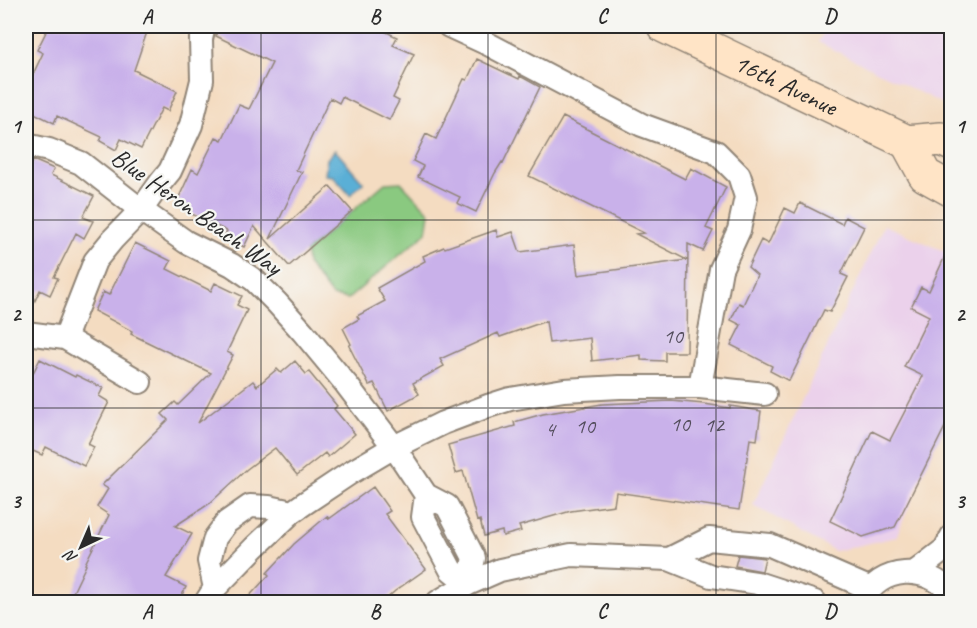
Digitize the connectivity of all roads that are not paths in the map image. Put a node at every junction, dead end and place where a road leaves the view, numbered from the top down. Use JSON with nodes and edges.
{"nodes":[{"id":1,"x":204,"y":26,"type":"edge"},
{"id":2,"x":448,"y":26,"type":"edge"},
{"id":3,"x":664,"y":26,"type":"edge"},
{"id":4,"x":908,"y":142,"type":"junction"},
{"id":5,"x":951,"y":144,"type":"edge"},
{"id":6,"x":26,"y":145,"type":"edge"},
{"id":7,"x":951,"y":190,"type":"edge"},
{"id":8,"x":141,"y":210,"type":"junction"},
{"id":9,"x":26,"y":333,"type":"edge"},
{"id":10,"x":65,"y":338,"type":"junction"},
{"id":11,"x":140,"y":382,"type":"dead end"},
{"id":12,"x":699,"y":387,"type":"junction"},
{"id":13,"x":765,"y":394,"type":"dead end"},
{"id":14,"x":394,"y":447,"type":"junction"},
{"id":15,"x":292,"y":512,"type":"junction"},
{"id":16,"x":948,"y":542,"type":"edge"},
{"id":17,"x":669,"y":559,"type":"junction"},
{"id":18,"x":914,"y":573,"type":"junction"},
{"id":19,"x":468,"y":584,"type":"junction"},
{"id":20,"x":951,"y":592,"type":"edge"},
{"id":21,"x":211,"y":595,"type":"edge"},
{"id":22,"x":867,"y":596,"type":"edge"},
{"id":23,"x":438,"y":603,"type":"edge"},
{"id":24,"x":815,"y":603,"type":"edge"}],
"edges":[{"from":1,"to":8,"type":"street"},
{"from":2,"to":12,"type":"street"},
{"from":3,"to":4,"type":"main road","name":"16th Avenue"},
{"from":4,"to":5,"type":"main road"},
{"from":4,"to":7,"type":"main road"},
{"from":6,"to":8,"type":"street","name":"Blue Heron Beach Way"},
{"from":8,"to":10,"type":"street"},
{"from":8,"to":14,"type":"street","name":"Blue Heron Beach Way"},
{"from":9,"to":10,"type":"street"},
{"from":10,"to":11,"type":"street"},
{"from":12,"to":13,"type":"street"},
{"from":12,"to":14,"type":"street"},
{"from":14,"to":15,"type":"street"},
{"from":14,"to":19,"type":"street","name":"Blue Heron Beach Way"},
{"from":15,"to":21,"type":"street"},
{"from":15,"to":21,"type":"street"},
{"from":16,"to":18,"type":"street"},
{"from":16,"to":20,"type":"street"},
{"from":17,"to":19,"type":"street"},
{"from":17,"to":22,"type":"street"},
{"from":17,"to":24,"type":"street"},
{"from":18,"to":20,"type":"street"},
{"from":18,"to":22,"type":"street"},
{"from":19,"to":23,"type":"street"}]}
